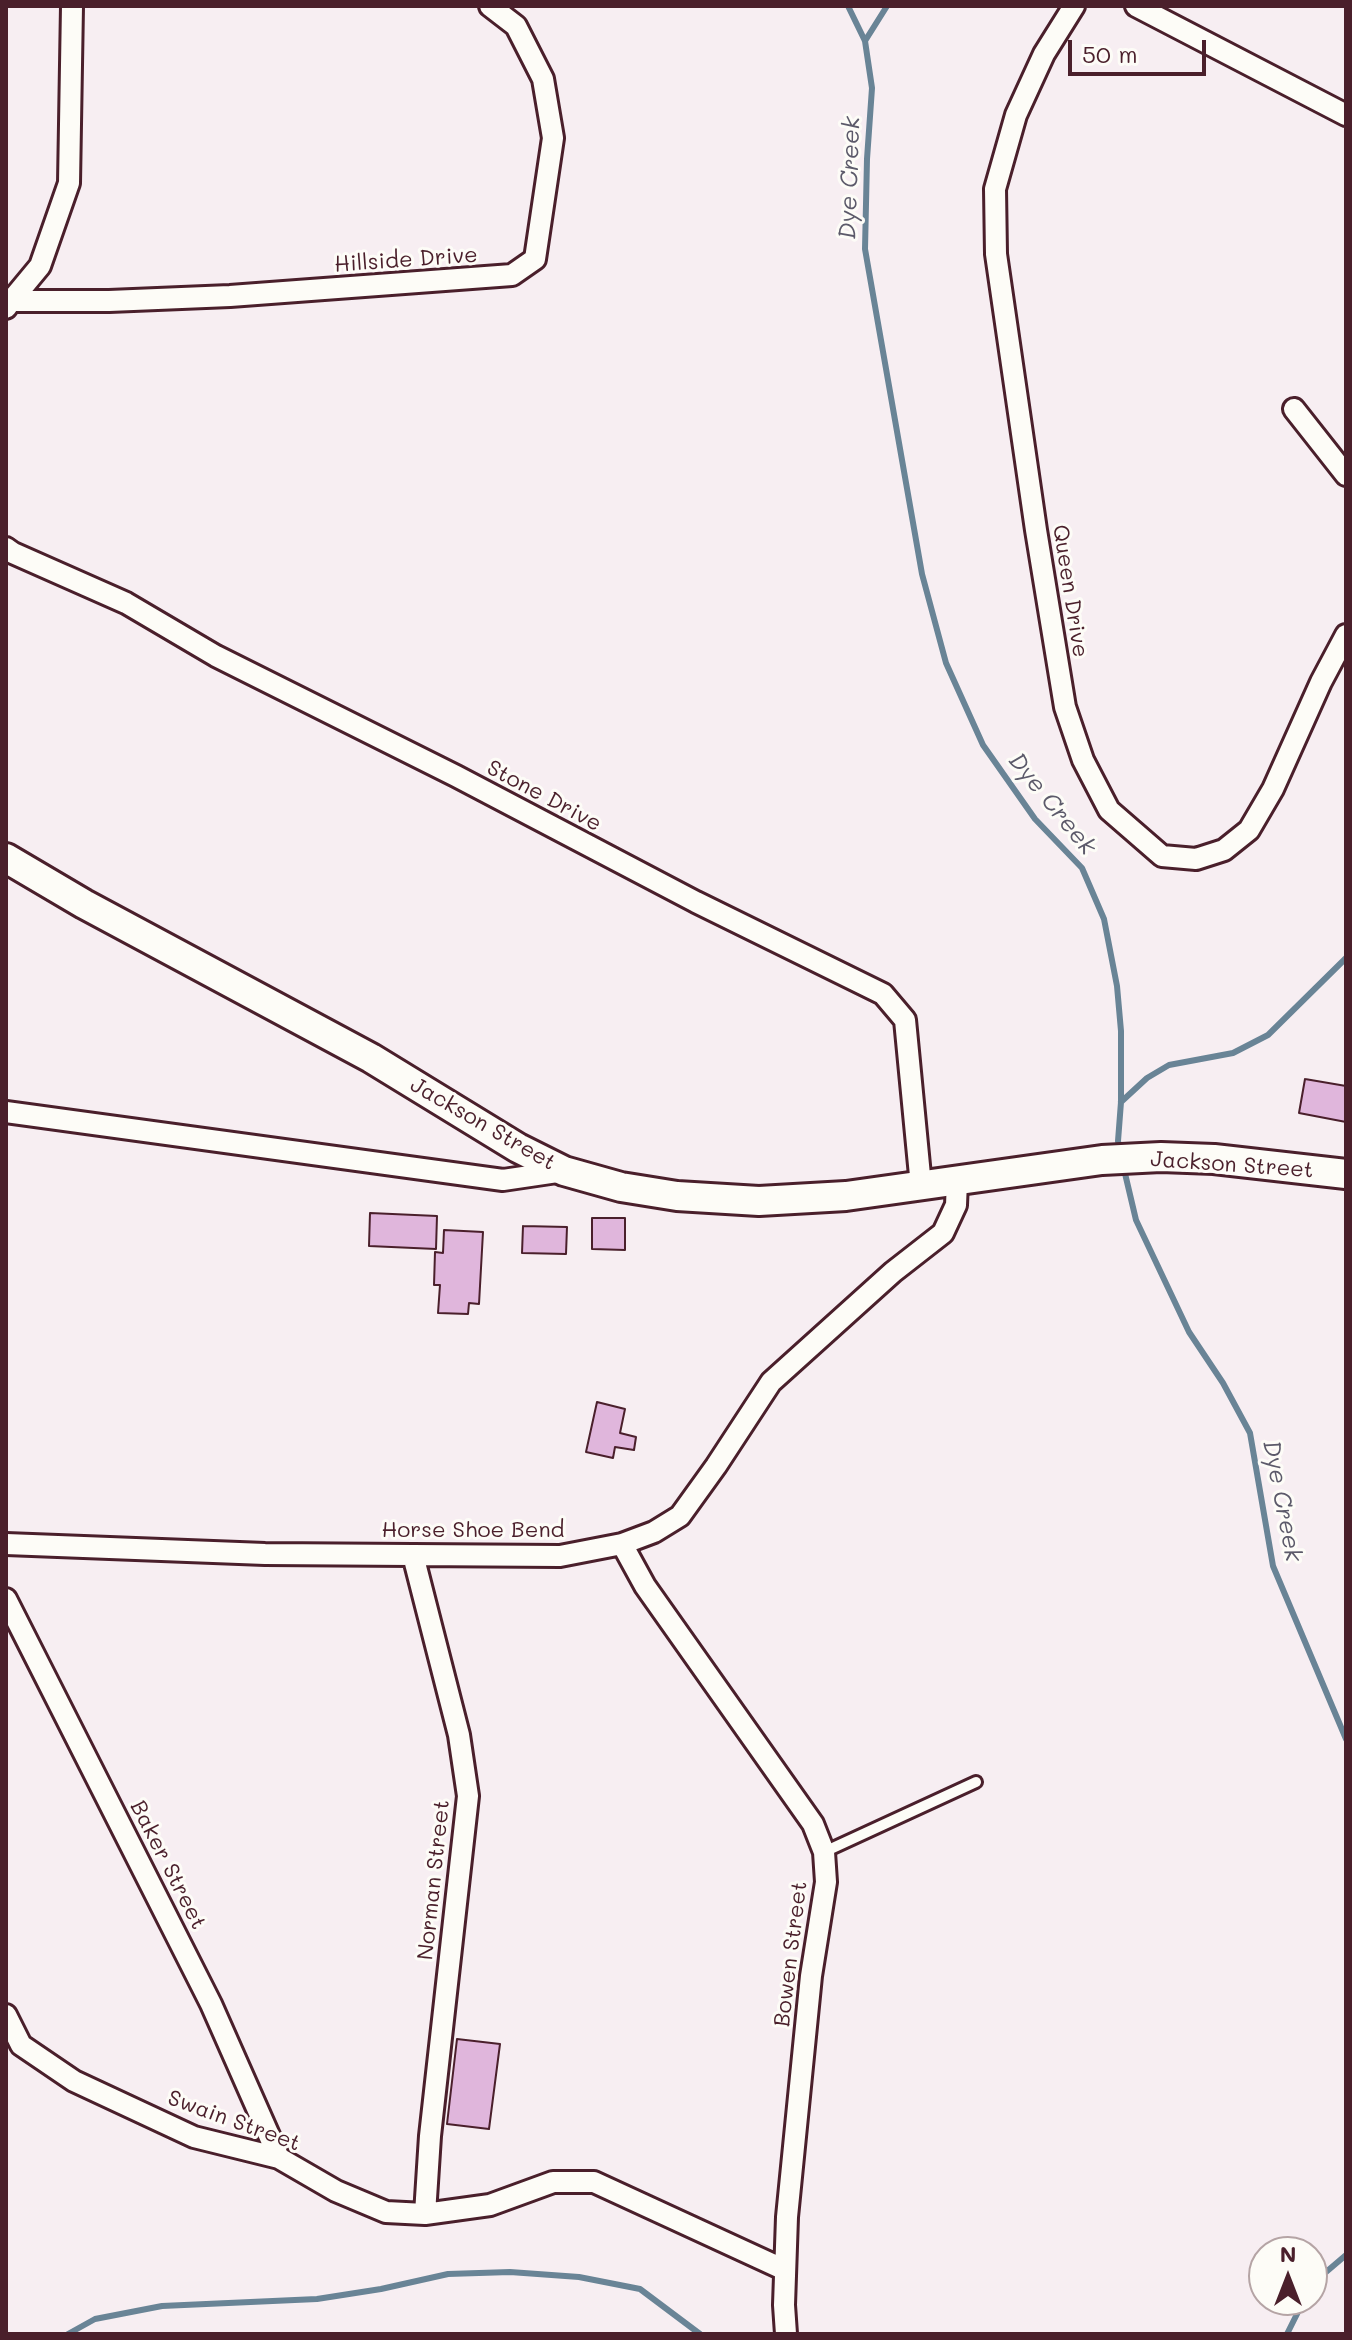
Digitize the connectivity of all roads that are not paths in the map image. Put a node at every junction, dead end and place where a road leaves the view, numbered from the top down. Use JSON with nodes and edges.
{"nodes":[{"id":1,"x":72,"y":6,"type":"edge"},
{"id":2,"x":490,"y":6,"type":"edge"},
{"id":3,"x":1074,"y":6,"type":"edge"},
{"id":4,"x":1136,"y":6,"type":"edge"},
{"id":5,"x":1346,"y":115,"type":"edge"},
{"id":6,"x":9,"y":305,"type":"edge"},
{"id":7,"x":1294,"y":409,"type":"dead end"},
{"id":8,"x":1346,"y":475,"type":"edge"},
{"id":9,"x":6,"y":548,"type":"edge"},
{"id":10,"x":1346,"y":635,"type":"edge"},
{"id":11,"x":6,"y":858,"type":"edge"},
{"id":12,"x":6,"y":1112,"type":"edge"},
{"id":13,"x":564,"y":1171,"type":"junction"},
{"id":14,"x":1346,"y":1174,"type":"edge"},
{"id":15,"x":957,"y":1181,"type":"junction"},
{"id":16,"x":921,"y":1186,"type":"junction"},
{"id":17,"x":6,"y":1544,"type":"edge"},
{"id":18,"x":622,"y":1544,"type":"junction"},
{"id":19,"x":413,"y":1555,"type":"junction"},
{"id":20,"x":6,"y":1599,"type":"edge"},
{"id":21,"x":976,"y":1782,"type":"dead end"},
{"id":22,"x":824,"y":1852,"type":"junction"},
{"id":23,"x":6,"y":2015,"type":"edge"},
{"id":24,"x":279,"y":2158,"type":"junction"},
{"id":25,"x":425,"y":2214,"type":"junction"},
{"id":26,"x":785,"y":2270,"type":"junction"},
{"id":27,"x":786,"y":2334,"type":"edge"}],
"edges":[{"from":1,"to":6,"type":"street"},
{"from":2,"to":6,"type":"street","name":"Hillside Drive"},
{"from":3,"to":10,"type":"street","name":"Queen Drive"},
{"from":4,"to":5,"type":"street"},
{"from":7,"to":8,"type":"street"},
{"from":9,"to":16,"type":"street","name":"Stone Drive"},
{"from":11,"to":13,"type":"street","name":"Jackson Street"},
{"from":12,"to":13,"type":"street"},
{"from":13,"to":16,"type":"street","name":"Jackson Street"},
{"from":14,"to":15,"type":"street","name":"Jackson Street"},
{"from":15,"to":16,"type":"street","name":"Jackson Street"},
{"from":15,"to":18,"type":"street","name":"Horse Shoe Bend"},
{"from":17,"to":19,"type":"street","name":"Horse Shoe Bend"},
{"from":18,"to":19,"type":"street","name":"Horse Shoe Bend"},
{"from":18,"to":22,"type":"street","name":"Bowen Street"},
{"from":19,"to":25,"type":"street","name":"Norman Street"},
{"from":20,"to":24,"type":"street","name":"Baker Street"},
{"from":21,"to":22,"type":"lane"},
{"from":22,"to":26,"type":"street","name":"Bowen Street"},
{"from":23,"to":24,"type":"street","name":"Swain Street"},
{"from":24,"to":25,"type":"street","name":"Swain Street"},
{"from":25,"to":26,"type":"street","name":"Swain Street"},
{"from":26,"to":27,"type":"street","name":"Bowen Street"}]}
